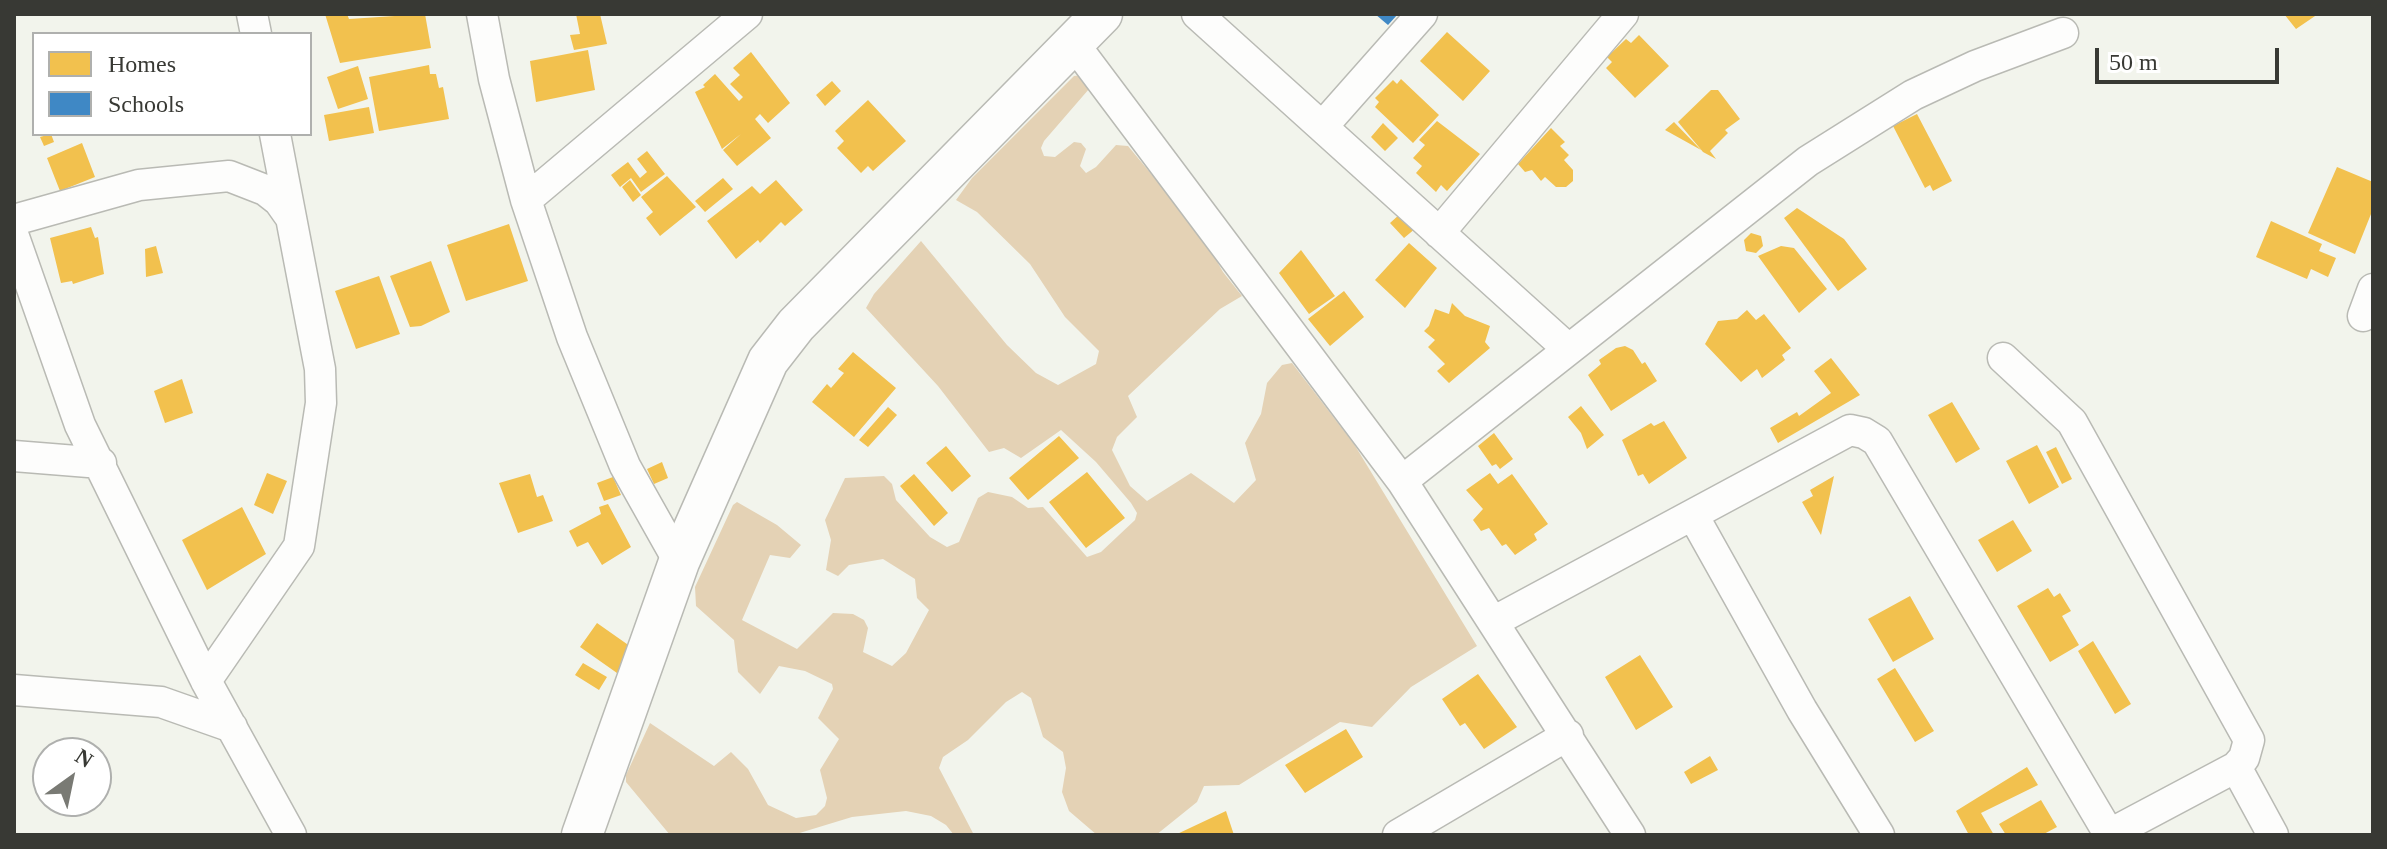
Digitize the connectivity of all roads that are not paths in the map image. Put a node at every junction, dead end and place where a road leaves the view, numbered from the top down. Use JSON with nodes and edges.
{"nodes":[{"id":1,"x":482,"y":14,"type":"edge"},
{"id":2,"x":747,"y":14,"type":"edge"},
{"id":3,"x":1102,"y":14,"type":"edge"},
{"id":4,"x":1197,"y":14,"type":"edge"},
{"id":5,"x":1422,"y":14,"type":"edge"},
{"id":6,"x":1623,"y":14,"type":"edge"},
{"id":7,"x":719,"y":25,"type":"edge"},
{"id":8,"x":2063,"y":33,"type":"dead end"},
{"id":9,"x":1074,"y":44,"type":"junction"},
{"id":10,"x":1322,"y":127,"type":"junction"},
{"id":11,"x":275,"y":136,"type":"edge"},
{"id":12,"x":526,"y":200,"type":"junction"},
{"id":13,"x":291,"y":218,"type":"junction"},
{"id":14,"x":1439,"y":233,"type":"junction"},
{"id":15,"x":15,"y":236,"type":"edge"},
{"id":16,"x":1567,"y":348,"type":"junction"},
{"id":17,"x":2003,"y":358,"type":"dead end"},
{"id":18,"x":14,"y":456,"type":"edge"},
{"id":19,"x":101,"y":463,"type":"junction"},
{"id":20,"x":1402,"y":481,"type":"junction"},
{"id":21,"x":1694,"y":517,"type":"junction"},
{"id":22,"x":679,"y":562,"type":"junction"},
{"id":23,"x":1493,"y":622,"type":"junction"},
{"id":24,"x":206,"y":681,"type":"junction"},
{"id":25,"x":14,"y":690,"type":"edge"},
{"id":26,"x":232,"y":727,"type":"junction"},
{"id":27,"x":1568,"y":735,"type":"junction"},
{"id":28,"x":2236,"y":767,"type":"junction"},
{"id":29,"x":291,"y":835,"type":"edge"},
{"id":30,"x":582,"y":835,"type":"edge"},
{"id":31,"x":1398,"y":835,"type":"edge"},
{"id":32,"x":1630,"y":835,"type":"edge"},
{"id":33,"x":1879,"y":835,"type":"edge"},
{"id":34,"x":2108,"y":835,"type":"edge"},
{"id":35,"x":2273,"y":835,"type":"edge"}],
"edges":[{"from":1,"to":12,"type":"street"},
{"from":2,"to":7,"type":"street"},
{"from":3,"to":9,"type":"main road"},
{"from":4,"to":10,"type":"street"},
{"from":5,"to":10,"type":"street"},
{"from":6,"to":14,"type":"street"},
{"from":7,"to":12,"type":"street"},
{"from":8,"to":16,"type":"street"},
{"from":9,"to":20,"type":"street"},
{"from":9,"to":22,"type":"main road"},
{"from":10,"to":14,"type":"street"},
{"from":11,"to":13,"type":"street"},
{"from":12,"to":22,"type":"street"},
{"from":13,"to":15,"type":"street"},
{"from":13,"to":24,"type":"street"},
{"from":14,"to":16,"type":"street"},
{"from":15,"to":19,"type":"street"},
{"from":16,"to":20,"type":"street"},
{"from":17,"to":28,"type":"street"},
{"from":18,"to":19,"type":"street"},
{"from":19,"to":24,"type":"street"},
{"from":20,"to":23,"type":"street"},
{"from":21,"to":23,"type":"street"},
{"from":21,"to":33,"type":"street"},
{"from":21,"to":34,"type":"street"},
{"from":22,"to":30,"type":"main road"},
{"from":23,"to":27,"type":"street"},
{"from":24,"to":26,"type":"street"},
{"from":25,"to":26,"type":"street"},
{"from":26,"to":29,"type":"street"},
{"from":27,"to":31,"type":"street"},
{"from":27,"to":32,"type":"street"},
{"from":28,"to":34,"type":"street"},
{"from":28,"to":35,"type":"street"}]}
